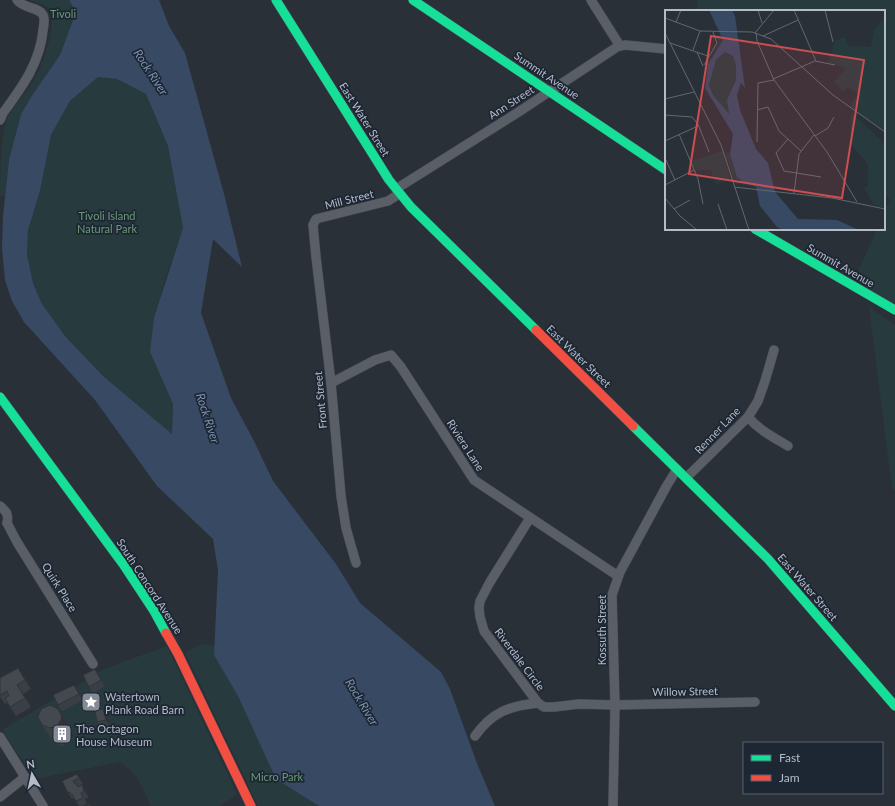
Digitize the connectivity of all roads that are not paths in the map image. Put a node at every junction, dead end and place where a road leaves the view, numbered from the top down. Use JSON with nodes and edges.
{"nodes":[{"id":1,"x":17,"y":0,"type":"edge"},
{"id":2,"x":276,"y":0,"type":"edge"},
{"id":3,"x":414,"y":0,"type":"edge"},
{"id":4,"x":591,"y":0,"type":"edge"},
{"id":5,"x":620,"y":46,"type":"junction"},
{"id":6,"x":665,"y":48,"type":"edge"},
{"id":7,"x":548,"y":91,"type":"junction"},
{"id":8,"x":0,"y":119,"type":"edge"},
{"id":9,"x":665,"y":169,"type":"edge"},
{"id":10,"x":398,"y":192,"type":"junction"},
{"id":11,"x":757,"y":230,"type":"edge"},
{"id":12,"x":314,"y":233,"type":"joint"},
{"id":13,"x":895,"y":310,"type":"edge"},
{"id":14,"x":774,"y":350,"type":"dead end"},
{"id":15,"x":331,"y":383,"type":"junction"},
{"id":16,"x":0,"y":397,"type":"edge"},
{"id":17,"x":748,"y":417,"type":"junction"},
{"id":18,"x":788,"y":446,"type":"dead end"},
{"id":19,"x":678,"y":469,"type":"junction"},
{"id":20,"x":686,"y":478,"type":"junction"},
{"id":21,"x":0,"y":506,"type":"edge"},
{"id":22,"x":530,"y":518,"type":"junction"},
{"id":23,"x":3,"y":525,"type":"edge"},
{"id":24,"x":356,"y":563,"type":"dead end"},
{"id":25,"x":618,"y":576,"type":"junction"},
{"id":26,"x":93,"y":664,"type":"dead end"},
{"id":27,"x":755,"y":702,"type":"dead end"},
{"id":28,"x":538,"y":703,"type":"junction"},
{"id":29,"x":615,"y":705,"type":"junction"},
{"id":30,"x":895,"y":706,"type":"edge"},
{"id":31,"x":476,"y":736,"type":"dead end"},
{"id":32,"x":0,"y":737,"type":"edge"},
{"id":33,"x":25,"y":777,"type":"junction"},
{"id":34,"x":0,"y":797,"type":"edge"},
{"id":35,"x":44,"y":806,"type":"edge"},
{"id":36,"x":250,"y":806,"type":"edge"},
{"id":37,"x":613,"y":806,"type":"edge"}],
"edges":[{"from":1,"to":8,"type":"street"},
{"from":2,"to":10,"type":"street","name":"East Water Street"},
{"from":3,"to":7,"type":"street","name":"Summit Avenue"},
{"from":4,"to":5,"type":"street"},
{"from":5,"to":6,"type":"street"},
{"from":5,"to":7,"type":"street","name":"Ann Street"},
{"from":7,"to":9,"type":"street","name":"Summit Avenue"},
{"from":7,"to":10,"type":"street","name":"Ann Street"},
{"from":10,"to":12,"type":"street","name":"Mill Street"},
{"from":10,"to":19,"type":"street","name":"East Water Street"},
{"from":11,"to":13,"type":"street","name":"Summit Avenue"},
{"from":12,"to":15,"type":"street","name":"Front Street"},
{"from":14,"to":17,"type":"street","name":"Renner Lane"},
{"from":15,"to":22,"type":"street","name":"Riviera Lane"},
{"from":15,"to":24,"type":"street","name":"Front Street"},
{"from":16,"to":36,"type":"street","name":"South Concord Avenue"},
{"from":17,"to":18,"type":"street"},
{"from":17,"to":20,"type":"street","name":"Renner Lane"},
{"from":19,"to":20,"type":"street","name":"East Water Street"},
{"from":19,"to":25,"type":"street","name":"Kossuth Street"},
{"from":20,"to":30,"type":"street","name":"East Water Street"},
{"from":21,"to":23,"type":"street","name":"Quirk Place"},
{"from":22,"to":25,"type":"street","name":"Riviera Lane"},
{"from":22,"to":28,"type":"street","name":"Riverdale Circle"},
{"from":23,"to":26,"type":"street","name":"Quirk Place"},
{"from":25,"to":29,"type":"street","name":"Kossuth Street"},
{"from":27,"to":29,"type":"street","name":"Willow Street"},
{"from":28,"to":29,"type":"street","name":"Riverdale Circle"},
{"from":28,"to":31,"type":"street"},
{"from":29,"to":37,"type":"street","name":"Kossuth Street"},
{"from":32,"to":33,"type":"street"},
{"from":33,"to":34,"type":"street"},
{"from":33,"to":35,"type":"street"}]}
